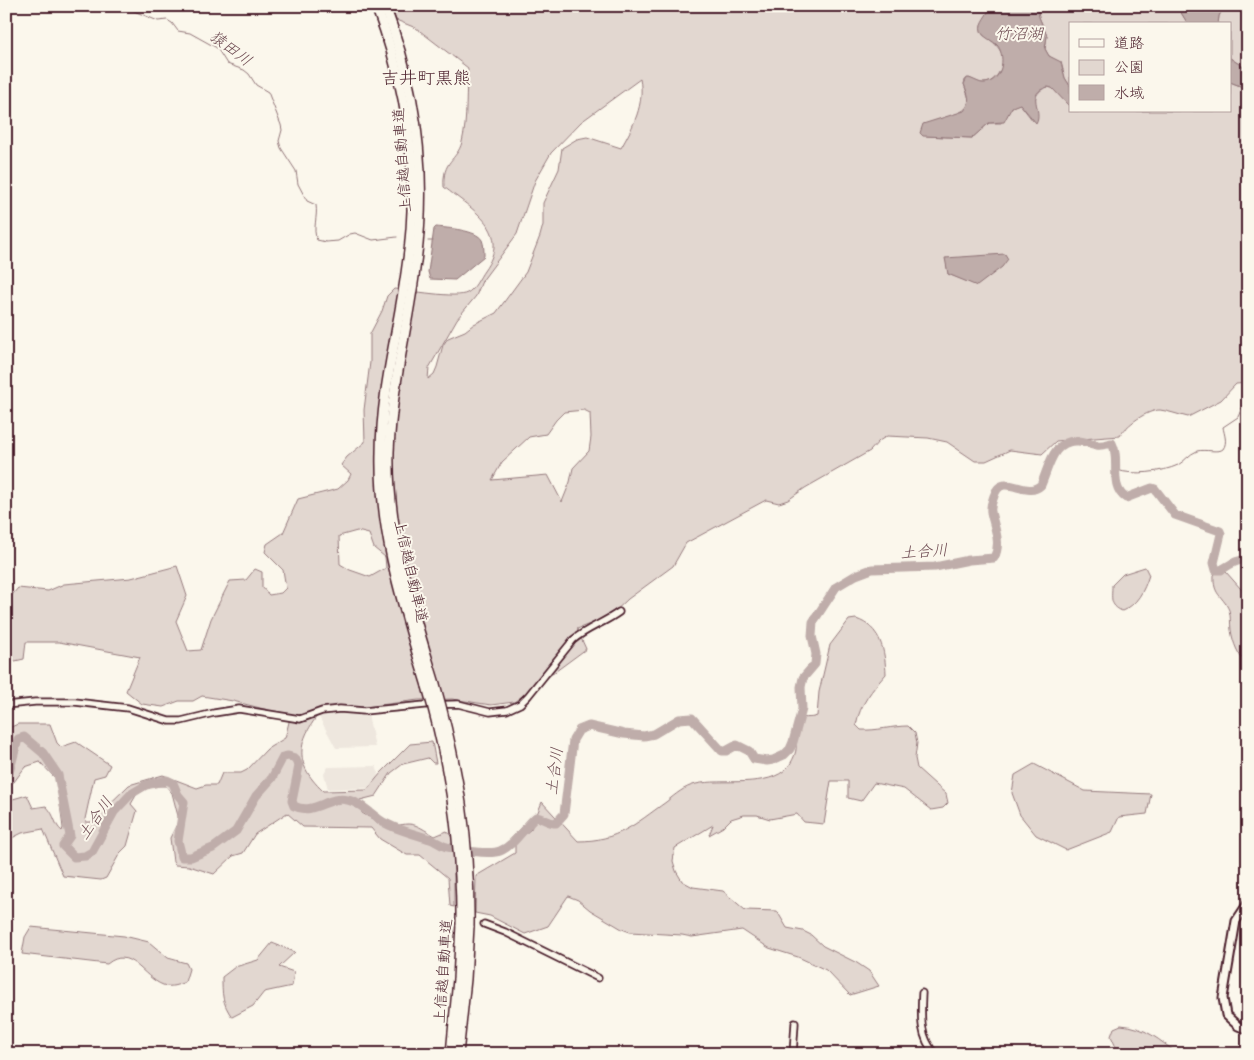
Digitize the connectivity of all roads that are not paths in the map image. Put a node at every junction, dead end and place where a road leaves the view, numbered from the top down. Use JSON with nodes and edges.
{"nodes":[{"id":1,"x":376,"y":6,"type":"edge"},
{"id":2,"x":385,"y":6,"type":"edge"},
{"id":3,"x":618,"y":612,"type":"dead end"},
{"id":4,"x":431,"y":685,"type":"junction"},
{"id":5,"x":6,"y":705,"type":"edge"},
{"id":6,"x":1248,"y":904,"type":"edge"},
{"id":7,"x":484,"y":924,"type":"dead end"},
{"id":8,"x":465,"y":926,"type":"junction"},
{"id":9,"x":598,"y":978,"type":"dead end"},
{"id":10,"x":922,"y":993,"type":"dead end"},
{"id":11,"x":795,"y":1023,"type":"dead end"},
{"id":12,"x":1248,"y":1030,"type":"edge"},
{"id":13,"x":450,"y":1054,"type":"edge"},
{"id":14,"x":458,"y":1054,"type":"edge"},
{"id":15,"x":793,"y":1054,"type":"edge"},
{"id":16,"x":935,"y":1054,"type":"edge"}],
"edges":[{"from":1,"to":4,"type":"highway","name":"上信越自動車道"},
{"from":2,"to":4,"type":"highway","name":"上信越自動車道"},
{"from":3,"to":5,"type":"street"},
{"from":4,"to":8,"type":"highway","name":"上信越自動車道","bridge":true},
{"from":6,"to":12,"type":"main road"},
{"from":7,"to":9,"type":"street"},
{"from":8,"to":13,"type":"highway","name":"上信越自動車道"},
{"from":8,"to":14,"type":"highway","name":"上信越自動車道"},
{"from":10,"to":16,"type":"street"},
{"from":11,"to":15,"type":"street"}]}
